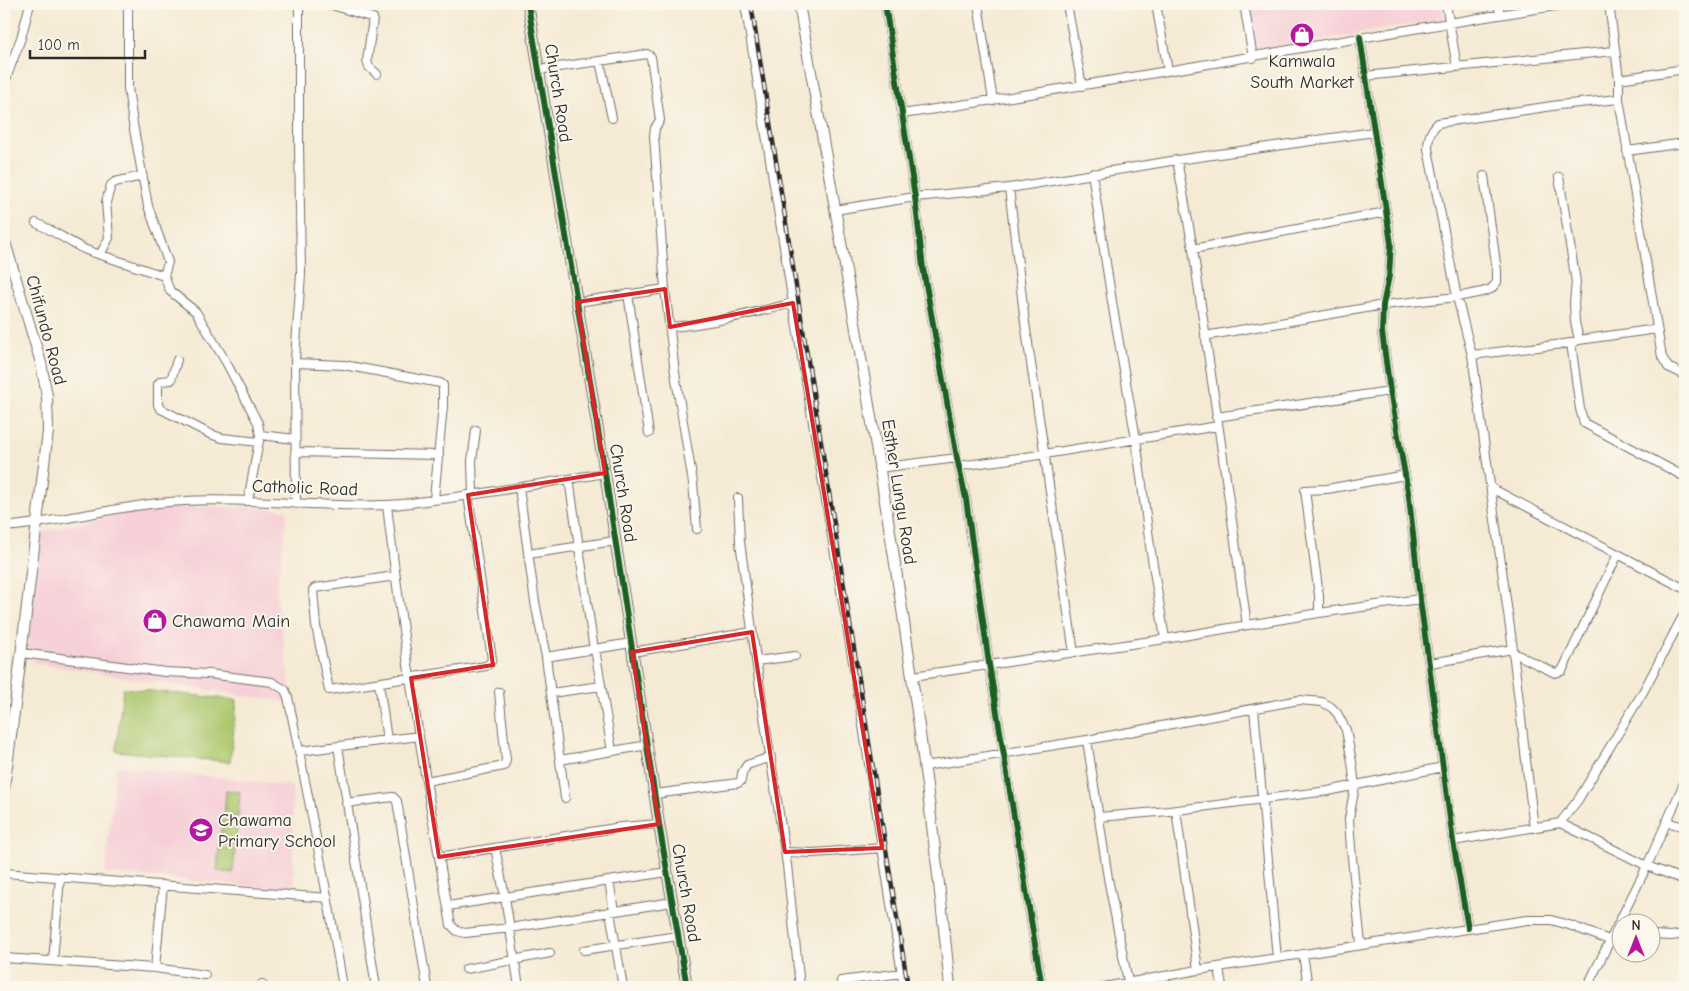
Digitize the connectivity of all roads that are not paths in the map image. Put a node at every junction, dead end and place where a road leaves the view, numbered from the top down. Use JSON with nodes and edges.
{"nodes":[{"id":1,"x":30,"y":4,"type":"edge"},
{"id":2,"x":128,"y":4,"type":"edge"},
{"id":3,"x":299,"y":4,"type":"edge"},
{"id":4,"x":328,"y":4,"type":"edge"},
{"id":5,"x":529,"y":4,"type":"edge"},
{"id":6,"x":745,"y":4,"type":"edge"},
{"id":7,"x":799,"y":4,"type":"edge"},
{"id":8,"x":886,"y":4,"type":"edge"},
{"id":9,"x":978,"y":4,"type":"edge"},
{"id":10,"x":1067,"y":4,"type":"edge"},
{"id":11,"x":1156,"y":4,"type":"edge"},
{"id":12,"x":1244,"y":4,"type":"edge"},
{"id":13,"x":1446,"y":4,"type":"edge"},
{"id":14,"x":1498,"y":4,"type":"edge"},
{"id":15,"x":1568,"y":4,"type":"edge"},
{"id":16,"x":1609,"y":4,"type":"edge"},
{"id":17,"x":1500,"y":14,"type":"junction"},
{"id":18,"x":1448,"y":22,"type":"junction"},
{"id":19,"x":1360,"y":38,"type":"junction"},
{"id":20,"x":1614,"y":51,"type":"junction"},
{"id":21,"x":1253,"y":58,"type":"junction"},
{"id":22,"x":600,"y":61,"type":"junction"},
{"id":23,"x":1456,"y":67,"type":"junction"},
{"id":24,"x":1685,"y":69,"type":"edge"},
{"id":25,"x":538,"y":70,"type":"junction"},
{"id":26,"x":1168,"y":71,"type":"junction"},
{"id":27,"x":377,"y":74,"type":"dead end"},
{"id":28,"x":1364,"y":76,"type":"junction"},
{"id":29,"x":1619,"y":79,"type":"junction"},
{"id":30,"x":4,"y":84,"type":"edge"},
{"id":31,"x":1082,"y":86,"type":"junction"},
{"id":32,"x":1619,"y":99,"type":"junction"},
{"id":33,"x":993,"y":101,"type":"junction"},
{"id":34,"x":902,"y":114,"type":"junction"},
{"id":35,"x":612,"y":118,"type":"dead end"},
{"id":36,"x":1374,"y":132,"type":"junction"},
{"id":37,"x":1685,"y":143,"type":"edge"},
{"id":38,"x":1628,"y":151,"type":"junction"},
{"id":39,"x":1177,"y":160,"type":"junction"},
{"id":40,"x":1092,"y":173,"type":"junction"},
{"id":41,"x":142,"y":176,"type":"junction"},
{"id":42,"x":1484,"y":176,"type":"dead end"},
{"id":43,"x":1560,"y":177,"type":"dead end"},
{"id":44,"x":1009,"y":188,"type":"junction"},
{"id":45,"x":915,"y":197,"type":"junction"},
{"id":46,"x":835,"y":210,"type":"junction"},
{"id":47,"x":1386,"y":212,"type":"junction"},
{"id":48,"x":36,"y":223,"type":"dead end"},
{"id":49,"x":4,"y":239,"type":"edge"},
{"id":50,"x":1193,"y":249,"type":"junction"},
{"id":51,"x":100,"y":254,"type":"junction"},
{"id":52,"x":164,"y":276,"type":"junction"},
{"id":53,"x":665,"y":289,"type":"junction"},
{"id":54,"x":628,"y":294,"type":"junction"},
{"id":55,"x":1457,"y":297,"type":"junction"},
{"id":56,"x":577,"y":302,"type":"junction"},
{"id":57,"x":793,"y":303,"type":"junction"},
{"id":58,"x":1384,"y":304,"type":"junction"},
{"id":59,"x":670,"y":328,"type":"junction"},
{"id":60,"x":1657,"y":329,"type":"junction"},
{"id":61,"x":1205,"y":336,"type":"junction"},
{"id":62,"x":1575,"y":342,"type":"junction"},
{"id":63,"x":1472,"y":355,"type":"junction"},
{"id":64,"x":177,"y":360,"type":"dead end"},
{"id":65,"x":295,"y":363,"type":"junction"},
{"id":66,"x":1685,"y":375,"type":"edge"},
{"id":67,"x":1390,"y":391,"type":"junction"},
{"id":68,"x":1216,"y":417,"type":"junction"},
{"id":69,"x":1218,"y":426,"type":"junction"},
{"id":70,"x":476,"y":430,"type":"dead end"},
{"id":71,"x":649,"y":433,"type":"dead end"},
{"id":72,"x":259,"y":438,"type":"junction"},
{"id":73,"x":294,"y":439,"type":"junction"},
{"id":74,"x":1136,"y":439,"type":"junction"},
{"id":75,"x":295,"y":452,"type":"junction"},
{"id":76,"x":1045,"y":453,"type":"junction"},
{"id":77,"x":439,"y":455,"type":"junction"},
{"id":78,"x":958,"y":462,"type":"junction"},
{"id":79,"x":878,"y":468,"type":"junction"},
{"id":80,"x":605,"y":473,"type":"junction"},
{"id":81,"x":1405,"y":475,"type":"junction"},
{"id":82,"x":1685,"y":477,"type":"edge"},
{"id":83,"x":569,"y":479,"type":"junction"},
{"id":84,"x":519,"y":488,"type":"junction"},
{"id":85,"x":1491,"y":488,"type":"junction"},
{"id":86,"x":470,"y":495,"type":"junction"},
{"id":87,"x":738,"y":498,"type":"dead end"},
{"id":88,"x":434,"y":500,"type":"junction"},
{"id":89,"x":248,"y":501,"type":"junction"},
{"id":90,"x":296,"y":504,"type":"junction"},
{"id":91,"x":387,"y":505,"type":"junction"},
{"id":92,"x":36,"y":524,"type":"junction"},
{"id":93,"x":4,"y":526,"type":"edge"},
{"id":94,"x":697,"y":530,"type":"dead end"},
{"id":95,"x":615,"y":541,"type":"junction"},
{"id":96,"x":579,"y":546,"type":"junction"},
{"id":97,"x":528,"y":554,"type":"junction"},
{"id":98,"x":1618,"y":554,"type":"junction"},
{"id":99,"x":395,"y":576,"type":"junction"},
{"id":100,"x":1685,"y":589,"type":"edge"},
{"id":101,"x":1420,"y":599,"type":"junction"},
{"id":102,"x":1685,"y":612,"type":"edge"},
{"id":103,"x":1319,"y":613,"type":"junction"},
{"id":104,"x":1247,"y":625,"type":"junction"},
{"id":105,"x":752,"y":632,"type":"junction"},
{"id":106,"x":1165,"y":639,"type":"junction"},
{"id":107,"x":631,"y":648,"type":"junction"},
{"id":108,"x":594,"y":650,"type":"junction"},
{"id":109,"x":1513,"y":651,"type":"junction"},
{"id":110,"x":1074,"y":652,"type":"junction"},
{"id":111,"x":22,"y":653,"type":"junction"},
{"id":112,"x":796,"y":656,"type":"dead end"},
{"id":113,"x":546,"y":657,"type":"junction"},
{"id":114,"x":756,"y":661,"type":"junction"},
{"id":115,"x":1430,"y":663,"type":"junction"},
{"id":116,"x":988,"y":664,"type":"junction"},
{"id":117,"x":913,"y":676,"type":"junction"},
{"id":118,"x":411,"y":678,"type":"junction"},
{"id":119,"x":379,"y":683,"type":"junction"},
{"id":120,"x":601,"y":686,"type":"junction"},
{"id":121,"x":499,"y":692,"type":"dead end"},
{"id":122,"x":551,"y":693,"type":"junction"},
{"id":123,"x":1254,"y":709,"type":"junction"},
{"id":124,"x":419,"y":736,"type":"junction"},
{"id":125,"x":386,"y":740,"type":"junction"},
{"id":126,"x":1087,"y":740,"type":"junction"},
{"id":127,"x":338,"y":746,"type":"junction"},
{"id":128,"x":648,"y":746,"type":"junction"},
{"id":129,"x":300,"y":751,"type":"junction"},
{"id":130,"x":612,"y":751,"type":"junction"},
{"id":131,"x":1003,"y":754,"type":"junction"},
{"id":132,"x":771,"y":757,"type":"junction"},
{"id":133,"x":560,"y":760,"type":"junction"},
{"id":134,"x":925,"y":766,"type":"junction"},
{"id":135,"x":1443,"y":767,"type":"junction"},
{"id":136,"x":426,"y":781,"type":"junction"},
{"id":137,"x":1685,"y":781,"type":"edge"},
{"id":138,"x":1355,"y":786,"type":"junction"},
{"id":139,"x":4,"y":788,"type":"edge"},
{"id":140,"x":655,"y":794,"type":"junction"},
{"id":141,"x":565,"y":798,"type":"dead end"},
{"id":142,"x":1263,"y":799,"type":"junction"},
{"id":143,"x":346,"y":803,"type":"junction"},
{"id":144,"x":1176,"y":810,"type":"junction"},
{"id":145,"x":1100,"y":817,"type":"junction"},
{"id":146,"x":1666,"y":822,"type":"junction"},
{"id":147,"x":1560,"y":823,"type":"junction"},
{"id":148,"x":659,"y":824,"type":"junction"},
{"id":149,"x":1685,"y":827,"type":"edge"},
{"id":150,"x":1534,"y":828,"type":"junction"},
{"id":151,"x":1453,"y":841,"type":"junction"},
{"id":152,"x":495,"y":848,"type":"junction"},
{"id":153,"x":882,"y":848,"type":"junction"},
{"id":154,"x":785,"y":852,"type":"junction"},
{"id":155,"x":439,"y":857,"type":"junction"},
{"id":156,"x":1647,"y":866,"type":"junction"},
{"id":157,"x":4,"y":872,"type":"edge"},
{"id":158,"x":667,"y":872,"type":"junction"},
{"id":159,"x":60,"y":877,"type":"junction"},
{"id":160,"x":1685,"y":880,"type":"edge"},
{"id":161,"x":609,"y":881,"type":"junction"},
{"id":162,"x":163,"y":885,"type":"junction"},
{"id":163,"x":505,"y":897,"type":"junction"},
{"id":164,"x":328,"y":898,"type":"junction"},
{"id":165,"x":672,"y":902,"type":"junction"},
{"id":166,"x":448,"y":906,"type":"junction"},
{"id":167,"x":612,"y":912,"type":"junction"},
{"id":168,"x":1626,"y":914,"type":"edge"},
{"id":169,"x":510,"y":928,"type":"junction"},
{"id":170,"x":1468,"y":928,"type":"junction"},
{"id":171,"x":1685,"y":934,"type":"edge"},
{"id":172,"x":1662,"y":935,"type":"edge"},
{"id":173,"x":678,"y":936,"type":"junction"},
{"id":174,"x":1612,"y":937,"type":"edge"},
{"id":175,"x":1609,"y":940,"type":"junction"},
{"id":176,"x":1361,"y":944,"type":"junction"},
{"id":177,"x":616,"y":945,"type":"junction"},
{"id":178,"x":584,"y":950,"type":"dead end"},
{"id":179,"x":550,"y":953,"type":"dead end"},
{"id":180,"x":1302,"y":954,"type":"junction"},
{"id":181,"x":4,"y":958,"type":"edge"},
{"id":182,"x":1278,"y":958,"type":"junction"},
{"id":183,"x":515,"y":960,"type":"junction"},
{"id":184,"x":53,"y":961,"type":"junction"},
{"id":185,"x":1219,"y":967,"type":"junction"},
{"id":186,"x":155,"y":968,"type":"junction"},
{"id":187,"x":466,"y":969,"type":"dead end"},
{"id":188,"x":1198,"y":970,"type":"junction"},
{"id":189,"x":902,"y":973,"type":"junction"},
{"id":190,"x":205,"y":975,"type":"dead end"},
{"id":191,"x":841,"y":982,"type":"dead end"},
{"id":192,"x":1128,"y":985,"type":"edge"},
{"id":193,"x":342,"y":987,"type":"edge"},
{"id":194,"x":376,"y":987,"type":"edge"},
{"id":195,"x":427,"y":987,"type":"edge"},
{"id":196,"x":519,"y":987,"type":"edge"},
{"id":197,"x":623,"y":987,"type":"edge"},
{"id":198,"x":684,"y":987,"type":"edge"},
{"id":199,"x":800,"y":987,"type":"edge"},
{"id":200,"x":904,"y":987,"type":"edge"},
{"id":201,"x":950,"y":987,"type":"edge"},
{"id":202,"x":1042,"y":987,"type":"edge"},
{"id":203,"x":1104,"y":987,"type":"edge"},
{"id":204,"x":1222,"y":987,"type":"edge"},
{"id":205,"x":1308,"y":987,"type":"edge"},
{"id":206,"x":1588,"y":987,"type":"edge"}],
"edges":[{"from":1,"to":30,"type":"street"},
{"from":2,"to":41,"type":"street"},
{"from":3,"to":65,"type":"street"},
{"from":4,"to":27,"type":"street"},
{"from":5,"to":25,"type":"street","name":"Church Road"},
{"from":6,"to":57,"type":"street"},
{"from":7,"to":46,"type":"street","name":"Esther Lungu Road"},
{"from":8,"to":34,"type":"street"},
{"from":9,"to":33,"type":"street"},
{"from":10,"to":31,"type":"street"},
{"from":11,"to":26,"type":"street"},
{"from":12,"to":21,"type":"street"},
{"from":13,"to":18,"type":"street"},
{"from":14,"to":17,"type":"street"},
{"from":15,"to":17,"type":"street"},
{"from":16,"to":20,"type":"street"},
{"from":17,"to":18,"type":"street"},
{"from":18,"to":19,"type":"street"},
{"from":18,"to":23,"type":"street"},
{"from":19,"to":21,"type":"street"},
{"from":19,"to":28,"type":"street"},
{"from":20,"to":23,"type":"street"},
{"from":20,"to":29,"type":"street"},
{"from":21,"to":26,"type":"street"},
{"from":22,"to":25,"type":"street"},
{"from":22,"to":35,"type":"street"},
{"from":22,"to":53,"type":"street"},
{"from":23,"to":28,"type":"street"},
{"from":24,"to":29,"type":"street"},
{"from":25,"to":56,"type":"street","name":"Church Road"},
{"from":26,"to":31,"type":"street"},
{"from":28,"to":36,"type":"street"},
{"from":29,"to":32,"type":"street"},
{"from":31,"to":33,"type":"street"},
{"from":32,"to":38,"type":"street"},
{"from":32,"to":55,"type":"street"},
{"from":33,"to":34,"type":"street"},
{"from":34,"to":45,"type":"street"},
{"from":36,"to":39,"type":"street"},
{"from":36,"to":47,"type":"street"},
{"from":37,"to":38,"type":"street"},
{"from":38,"to":60,"type":"street"},
{"from":39,"to":40,"type":"street"},
{"from":39,"to":50,"type":"street"},
{"from":40,"to":44,"type":"street"},
{"from":40,"to":74,"type":"street"},
{"from":41,"to":51,"type":"street"},
{"from":41,"to":52,"type":"street"},
{"from":42,"to":55,"type":"street"},
{"from":43,"to":62,"type":"street"},
{"from":44,"to":45,"type":"street"},
{"from":44,"to":76,"type":"street"},
{"from":45,"to":46,"type":"street"},
{"from":45,"to":78,"type":"street"},
{"from":46,"to":79,"type":"street","name":"Esther Lungu Road"},
{"from":47,"to":50,"type":"street"},
{"from":47,"to":58,"type":"street"},
{"from":48,"to":51,"type":"street"},
{"from":49,"to":92,"type":"street","name":"Chifundo Road"},
{"from":50,"to":61,"type":"street"},
{"from":51,"to":52,"type":"street"},
{"from":52,"to":72,"type":"street"},
{"from":53,"to":54,"type":"street"},
{"from":53,"to":59,"type":"street"},
{"from":54,"to":56,"type":"street"},
{"from":54,"to":71,"type":"street"},
{"from":55,"to":58,"type":"street"},
{"from":55,"to":63,"type":"street"},
{"from":56,"to":80,"type":"street","name":"Church Road"},
{"from":57,"to":59,"type":"street"},
{"from":57,"to":153,"type":"street"},
{"from":58,"to":61,"type":"street"},
{"from":58,"to":67,"type":"street"},
{"from":59,"to":94,"type":"street"},
{"from":60,"to":62,"type":"street"},
{"from":60,"to":66,"type":"street"},
{"from":61,"to":68,"type":"street"},
{"from":62,"to":63,"type":"street"},
{"from":62,"to":82,"type":"street"},
{"from":63,"to":85,"type":"street"},
{"from":64,"to":72,"type":"street"},
{"from":65,"to":73,"type":"street"},
{"from":65,"to":77,"type":"street"},
{"from":67,"to":68,"type":"street"},
{"from":67,"to":81,"type":"street"},
{"from":68,"to":69,"type":"street"},
{"from":69,"to":74,"type":"street"},
{"from":69,"to":104,"type":"street"},
{"from":70,"to":86,"type":"street"},
{"from":72,"to":73,"type":"street"},
{"from":72,"to":89,"type":"street"},
{"from":73,"to":75,"type":"street"},
{"from":74,"to":76,"type":"street"},
{"from":74,"to":106,"type":"street"},
{"from":75,"to":77,"type":"street"},
{"from":75,"to":90,"type":"street"},
{"from":76,"to":78,"type":"street"},
{"from":76,"to":110,"type":"street"},
{"from":77,"to":88,"type":"street"},
{"from":78,"to":79,"type":"street"},
{"from":78,"to":116,"type":"street"},
{"from":79,"to":117,"type":"street","name":"Esther Lungu Road"},
{"from":80,"to":83,"type":"street","name":"Catholic Road"},
{"from":80,"to":95,"type":"street","name":"Church Road"},
{"from":81,"to":101,"type":"street"},
{"from":81,"to":103,"type":"street"},
{"from":83,"to":84,"type":"street","name":"Catholic Road"},
{"from":83,"to":96,"type":"street"},
{"from":84,"to":86,"type":"street","name":"Catholic Road"},
{"from":84,"to":97,"type":"street"},
{"from":85,"to":98,"type":"street"},
{"from":85,"to":109,"type":"street"},
{"from":86,"to":88,"type":"street","name":"Catholic Road"},
{"from":86,"to":118,"type":"street"},
{"from":87,"to":105,"type":"street"},
{"from":88,"to":91,"type":"street","name":"Catholic Road"},
{"from":89,"to":90,"type":"street","name":"Catholic Road"},
{"from":89,"to":92,"type":"street","name":"Catholic Road"},
{"from":90,"to":91,"type":"street","name":"Catholic Road"},
{"from":91,"to":99,"type":"street"},
{"from":92,"to":93,"type":"street","name":"Catholic Road"},
{"from":92,"to":111,"type":"street","name":"Chifundo Road"},
{"from":95,"to":96,"type":"street"},
{"from":95,"to":107,"type":"street","name":"Church Road"},
{"from":96,"to":97,"type":"street"},
{"from":96,"to":108,"type":"street"},
{"from":97,"to":113,"type":"street"},
{"from":98,"to":100,"type":"street"},
{"from":98,"to":109,"type":"street"},
{"from":99,"to":118,"type":"street"},
{"from":99,"to":119,"type":"street"},
{"from":101,"to":103,"type":"street"},
{"from":101,"to":115,"type":"street"},
{"from":102,"to":147,"type":"street"},
{"from":103,"to":104,"type":"street"},
{"from":104,"to":106,"type":"street"},
{"from":105,"to":107,"type":"street"},
{"from":105,"to":114,"type":"street"},
{"from":106,"to":110,"type":"street"},
{"from":107,"to":108,"type":"street"},
{"from":107,"to":128,"type":"street","name":"Church Road"},
{"from":108,"to":113,"type":"street"},
{"from":108,"to":120,"type":"street"},
{"from":109,"to":115,"type":"street"},
{"from":109,"to":150,"type":"street"},
{"from":110,"to":116,"type":"street"},
{"from":111,"to":129,"type":"street"},
{"from":111,"to":139,"type":"street","name":"Chifundo Road"},
{"from":112,"to":114,"type":"street"},
{"from":113,"to":122,"type":"street"},
{"from":114,"to":132,"type":"street"},
{"from":115,"to":135,"type":"street"},
{"from":116,"to":117,"type":"street"},
{"from":116,"to":131,"type":"street"},
{"from":117,"to":134,"type":"street","name":"Esther Lungu Road"},
{"from":118,"to":119,"type":"street"},
{"from":118,"to":124,"type":"street"},
{"from":119,"to":125,"type":"street"},
{"from":120,"to":122,"type":"street"},
{"from":120,"to":130,"type":"street"},
{"from":121,"to":136,"type":"street"},
{"from":122,"to":133,"type":"street"},
{"from":123,"to":126,"type":"street"},
{"from":123,"to":138,"type":"street"},
{"from":123,"to":142,"type":"street"},
{"from":124,"to":125,"type":"street"},
{"from":124,"to":136,"type":"street"},
{"from":125,"to":127,"type":"street"},
{"from":126,"to":131,"type":"street"},
{"from":126,"to":145,"type":"street"},
{"from":127,"to":129,"type":"street"},
{"from":127,"to":143,"type":"street"},
{"from":128,"to":130,"type":"street"},
{"from":128,"to":140,"type":"street","name":"Church Road"},
{"from":129,"to":164,"type":"street"},
{"from":130,"to":133,"type":"street"},
{"from":131,"to":134,"type":"street"},
{"from":131,"to":202,"type":"street"},
{"from":132,"to":140,"type":"street"},
{"from":132,"to":154,"type":"street"},
{"from":133,"to":141,"type":"street"},
{"from":134,"to":201,"type":"street","name":"Esther Lungu Road"},
{"from":135,"to":138,"type":"street"},
{"from":135,"to":151,"type":"street"},
{"from":136,"to":155,"type":"street"},
{"from":137,"to":146,"type":"street"},
{"from":138,"to":142,"type":"street"},
{"from":138,"to":176,"type":"street"},
{"from":140,"to":148,"type":"street","name":"Church Road"},
{"from":142,"to":144,"type":"street"},
{"from":142,"to":182,"type":"street"},
{"from":143,"to":194,"type":"street"},
{"from":143,"to":195,"type":"street"},
{"from":144,"to":145,"type":"street"},
{"from":144,"to":188,"type":"street"},
{"from":145,"to":192,"type":"street"},
{"from":146,"to":149,"type":"street"},
{"from":146,"to":156,"type":"street"},
{"from":147,"to":150,"type":"street"},
{"from":147,"to":156,"type":"street"},
{"from":148,"to":152,"type":"street"},
{"from":148,"to":158,"type":"street","name":"Church Road"},
{"from":150,"to":151,"type":"street"},
{"from":151,"to":170,"type":"street"},
{"from":152,"to":155,"type":"street"},
{"from":152,"to":163,"type":"street"},
{"from":153,"to":154,"type":"street"},
{"from":153,"to":189,"type":"street"},
{"from":154,"to":199,"type":"street"},
{"from":155,"to":166,"type":"street"},
{"from":156,"to":160,"type":"street"},
{"from":156,"to":168,"type":"street"},
{"from":157,"to":159,"type":"street"},
{"from":158,"to":161,"type":"street"},
{"from":158,"to":165,"type":"street","name":"Church Road"},
{"from":159,"to":162,"type":"street"},
{"from":159,"to":184,"type":"street"},
{"from":161,"to":163,"type":"street"},
{"from":161,"to":167,"type":"street"},
{"from":162,"to":164,"type":"street"},
{"from":162,"to":186,"type":"street"},
{"from":163,"to":166,"type":"street"},
{"from":163,"to":169,"type":"street"},
{"from":164,"to":193,"type":"street"},
{"from":165,"to":167,"type":"street"},
{"from":165,"to":173,"type":"street","name":"Church Road"},
{"from":166,"to":169,"type":"street"},
{"from":167,"to":169,"type":"street"},
{"from":167,"to":177,"type":"street"},
{"from":169,"to":183,"type":"street"},
{"from":170,"to":175,"type":"street"},
{"from":170,"to":176,"type":"street"},
{"from":171,"to":172,"type":"street"},
{"from":173,"to":177,"type":"street"},
{"from":173,"to":198,"type":"street","name":"Church Road"},
{"from":174,"to":175,"type":"street"},
{"from":175,"to":206,"type":"street"},
{"from":176,"to":180,"type":"street"},
{"from":177,"to":178,"type":"street"},
{"from":177,"to":197,"type":"street"},
{"from":179,"to":183,"type":"street"},
{"from":180,"to":182,"type":"street"},
{"from":180,"to":205,"type":"street"},
{"from":181,"to":184,"type":"street"},
{"from":182,"to":185,"type":"street"},
{"from":183,"to":187,"type":"street"},
{"from":183,"to":196,"type":"street"},
{"from":184,"to":186,"type":"street"},
{"from":185,"to":188,"type":"street"},
{"from":185,"to":204,"type":"street"},
{"from":186,"to":190,"type":"street"},
{"from":188,"to":192,"type":"street"},
{"from":189,"to":191,"type":"street"},
{"from":189,"to":200,"type":"street"},
{"from":192,"to":203,"type":"street"}]}
